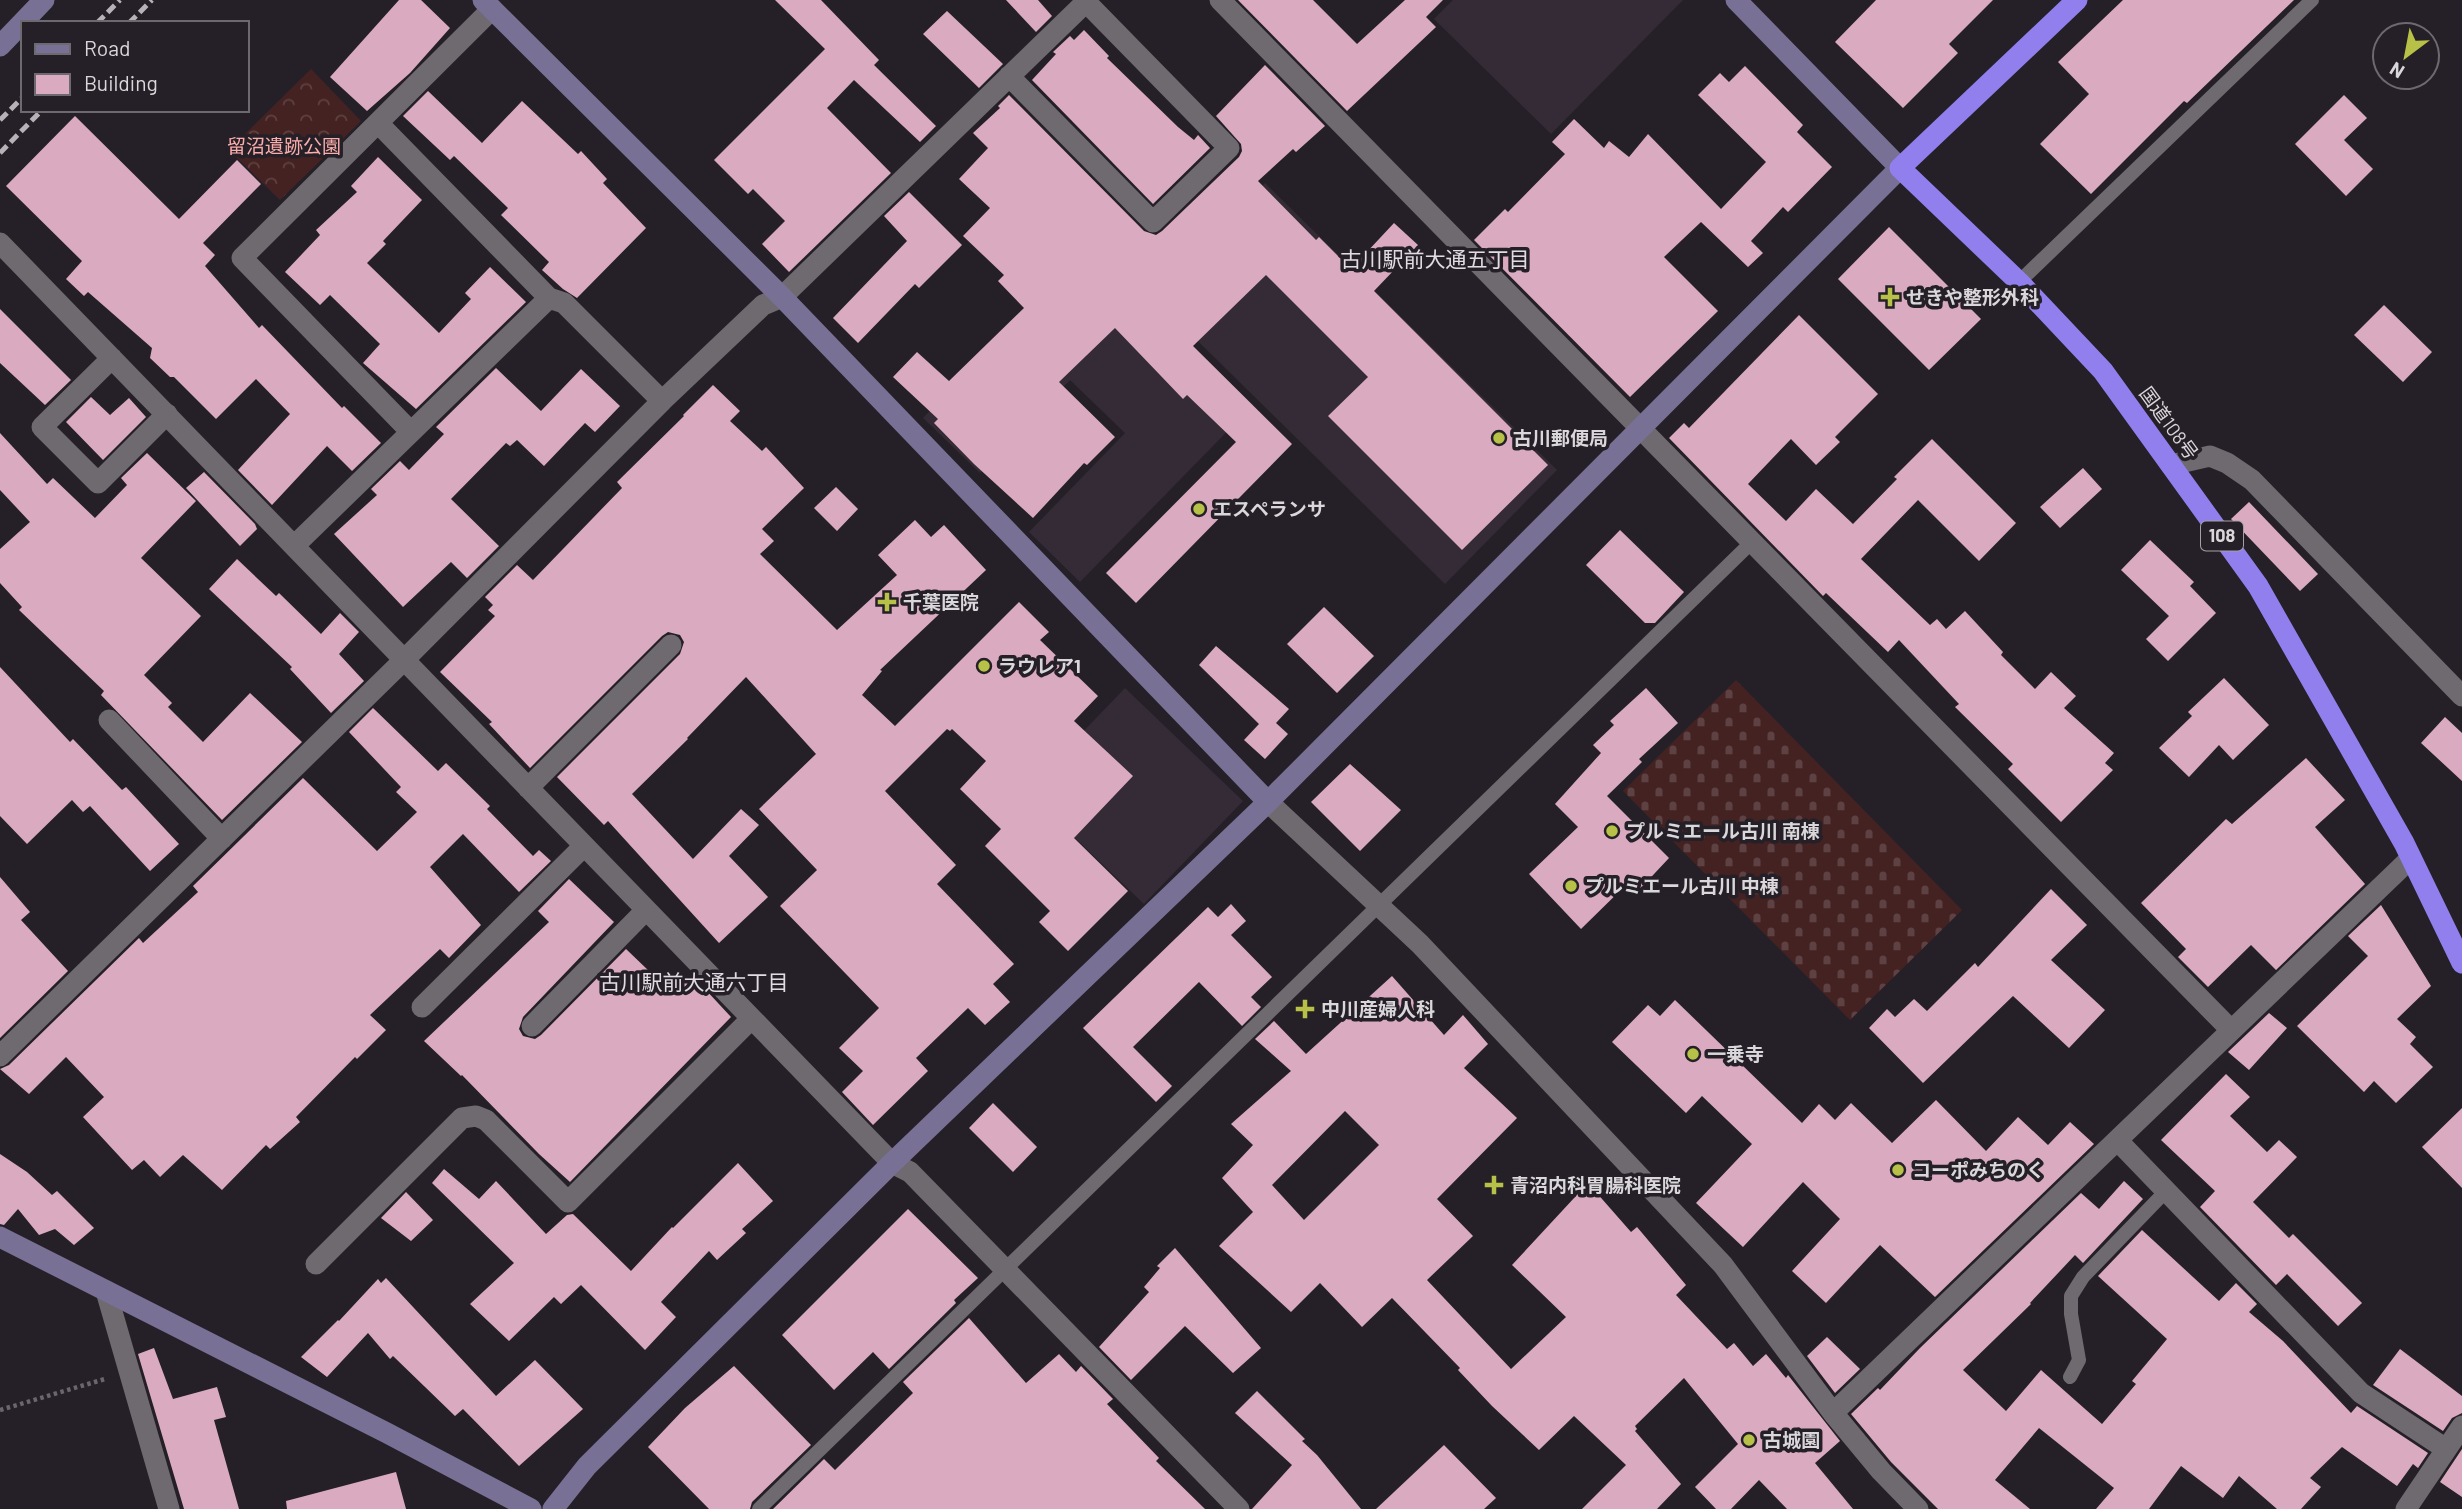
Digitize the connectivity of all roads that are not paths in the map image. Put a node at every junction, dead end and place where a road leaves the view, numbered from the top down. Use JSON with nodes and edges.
{"nodes":[{"id":1,"x":44,"y":0,"type":"edge"},
{"id":2,"x":1220,"y":0,"type":"edge"},
{"id":3,"x":1736,"y":0,"type":"edge"},
{"id":4,"x":2077,"y":0,"type":"edge"},
{"id":5,"x":2312,"y":0,"type":"edge"},
{"id":6,"x":1087,"y":1,"type":"edge"},
{"id":7,"x":487,"y":5,"type":"edge"},
{"id":8,"x":24,"y":21,"type":"edge"},
{"id":9,"x":21,"y":24,"type":"edge"},
{"id":10,"x":0,"y":46,"type":"edge"},
{"id":11,"x":1009,"y":76,"type":"junction"},
{"id":12,"x":377,"y":123,"type":"junction"},
{"id":13,"x":1900,"y":168,"type":"junction"},
{"id":14,"x":0,"y":243,"type":"edge"},
{"id":15,"x":2018,"y":282,"type":"junction"},
{"id":16,"x":782,"y":297,"type":"junction"},
{"id":17,"x":549,"y":298,"type":"junction"},
{"id":18,"x":112,"y":358,"type":"junction"},
{"id":19,"x":662,"y":401,"type":"junction"},
{"id":20,"x":167,"y":415,"type":"junction"},
{"id":21,"x":1641,"y":427,"type":"junction"},
{"id":22,"x":411,"y":432,"type":"junction"},
{"id":23,"x":2171,"y":465,"type":"junction"},
{"id":24,"x":1753,"y":541,"type":"junction"},
{"id":25,"x":294,"y":546,"type":"junction"},
{"id":26,"x":671,"y":645,"type":"dead end"},
{"id":27,"x":404,"y":660,"type":"junction"},
{"id":28,"x":2462,"y":696,"type":"edge"},
{"id":29,"x":109,"y":720,"type":"dead end"},
{"id":30,"x":528,"y":788,"type":"junction"},
{"id":31,"x":1268,"y":802,"type":"junction"},
{"id":32,"x":222,"y":839,"type":"junction"},
{"id":33,"x":584,"y":846,"type":"junction"},
{"id":34,"x":2411,"y":858,"type":"junction"},
{"id":35,"x":1379,"y":905,"type":"junction"},
{"id":36,"x":646,"y":910,"type":"junction"},
{"id":37,"x":2462,"y":963,"type":"edge"},
{"id":38,"x":422,"y":1007,"type":"dead end"},
{"id":39,"x":751,"y":1019,"type":"junction"},
{"id":40,"x":533,"y":1026,"type":"dead end"},
{"id":41,"x":2230,"y":1029,"type":"junction"},
{"id":42,"x":0,"y":1056,"type":"edge"},
{"id":43,"x":2118,"y":1141,"type":"junction"},
{"id":44,"x":892,"y":1163,"type":"junction"},
{"id":45,"x":2166,"y":1190,"type":"junction"},
{"id":46,"x":0,"y":1237,"type":"edge"},
{"id":47,"x":316,"y":1264,"type":"dead end"},
{"id":48,"x":1005,"y":1267,"type":"junction"},
{"id":49,"x":106,"y":1291,"type":"junction"},
{"id":50,"x":2070,"y":1377,"type":"dead end"},
{"id":51,"x":1833,"y":1413,"type":"junction"},
{"id":52,"x":2462,"y":1426,"type":"edge"},
{"id":53,"x":2445,"y":1450,"type":"junction"},
{"id":54,"x":1916,"y":1508,"type":"edge"},
{"id":55,"x":169,"y":1509,"type":"edge"},
{"id":56,"x":531,"y":1509,"type":"edge"},
{"id":57,"x":553,"y":1509,"type":"edge"},
{"id":58,"x":758,"y":1509,"type":"edge"},
{"id":59,"x":1239,"y":1509,"type":"edge"},
{"id":60,"x":2406,"y":1509,"type":"edge"}],
"edges":[{"from":1,"to":8,"type":"street"},
{"from":2,"to":21,"type":"street"},
{"from":3,"to":13,"type":"street"},
{"from":4,"to":13,"type":"highway"},
{"from":5,"to":15,"type":"lane"},
{"from":6,"to":11,"type":"street"},
{"from":6,"to":11,"type":"street"},
{"from":7,"to":12,"type":"street"},
{"from":7,"to":16,"type":"street"},
{"from":9,"to":10,"type":"street"},
{"from":11,"to":16,"type":"street"},
{"from":12,"to":17,"type":"street"},
{"from":12,"to":22,"type":"street"},
{"from":13,"to":15,"type":"highway","name":"国道108号","number":"108"},
{"from":13,"to":21,"type":"street"},
{"from":14,"to":18,"type":"street"},
{"from":15,"to":23,"type":"highway","name":"国道108号","number":"108"},
{"from":16,"to":19,"type":"street"},
{"from":16,"to":31,"type":"street"},
{"from":17,"to":19,"type":"street"},
{"from":17,"to":22,"type":"street"},
{"from":18,"to":20,"type":"street"},
{"from":18,"to":20,"type":"street"},
{"from":19,"to":27,"type":"street"},
{"from":20,"to":25,"type":"street"},
{"from":21,"to":24,"type":"street"},
{"from":21,"to":31,"type":"street"},
{"from":22,"to":25,"type":"street"},
{"from":23,"to":28,"type":"street"},
{"from":23,"to":34,"type":"highway","name":"国道108号","number":"108"},
{"from":24,"to":35,"type":"lane"},
{"from":24,"to":41,"type":"street"},
{"from":25,"to":27,"type":"street"},
{"from":26,"to":30,"type":"street"},
{"from":27,"to":30,"type":"street"},
{"from":27,"to":32,"type":"street"},
{"from":29,"to":32,"type":"street"},
{"from":30,"to":33,"type":"street"},
{"from":31,"to":35,"type":"street"},
{"from":31,"to":44,"type":"street"},
{"from":32,"to":42,"type":"street"},
{"from":33,"to":36,"type":"street"},
{"from":33,"to":38,"type":"street"},
{"from":34,"to":37,"type":"highway","name":"国道108号","number":"108"},
{"from":34,"to":41,"type":"street"},
{"from":35,"to":48,"type":"lane"},
{"from":35,"to":51,"type":"street"},
{"from":36,"to":39,"type":"street"},
{"from":36,"to":40,"type":"street"},
{"from":39,"to":44,"type":"street"},
{"from":39,"to":47,"type":"street"},
{"from":41,"to":43,"type":"street"},
{"from":43,"to":45,"type":"street"},
{"from":43,"to":51,"type":"street"},
{"from":44,"to":48,"type":"street"},
{"from":44,"to":57,"type":"street"},
{"from":45,"to":50,"type":"lane"},
{"from":45,"to":53,"type":"street"},
{"from":46,"to":49,"type":"street"},
{"from":48,"to":58,"type":"lane"},
{"from":48,"to":59,"type":"street"},
{"from":49,"to":55,"type":"street"},
{"from":49,"to":56,"type":"street"},
{"from":51,"to":54,"type":"street"},
{"from":52,"to":53,"type":"street"},
{"from":53,"to":60,"type":"street"}]}
